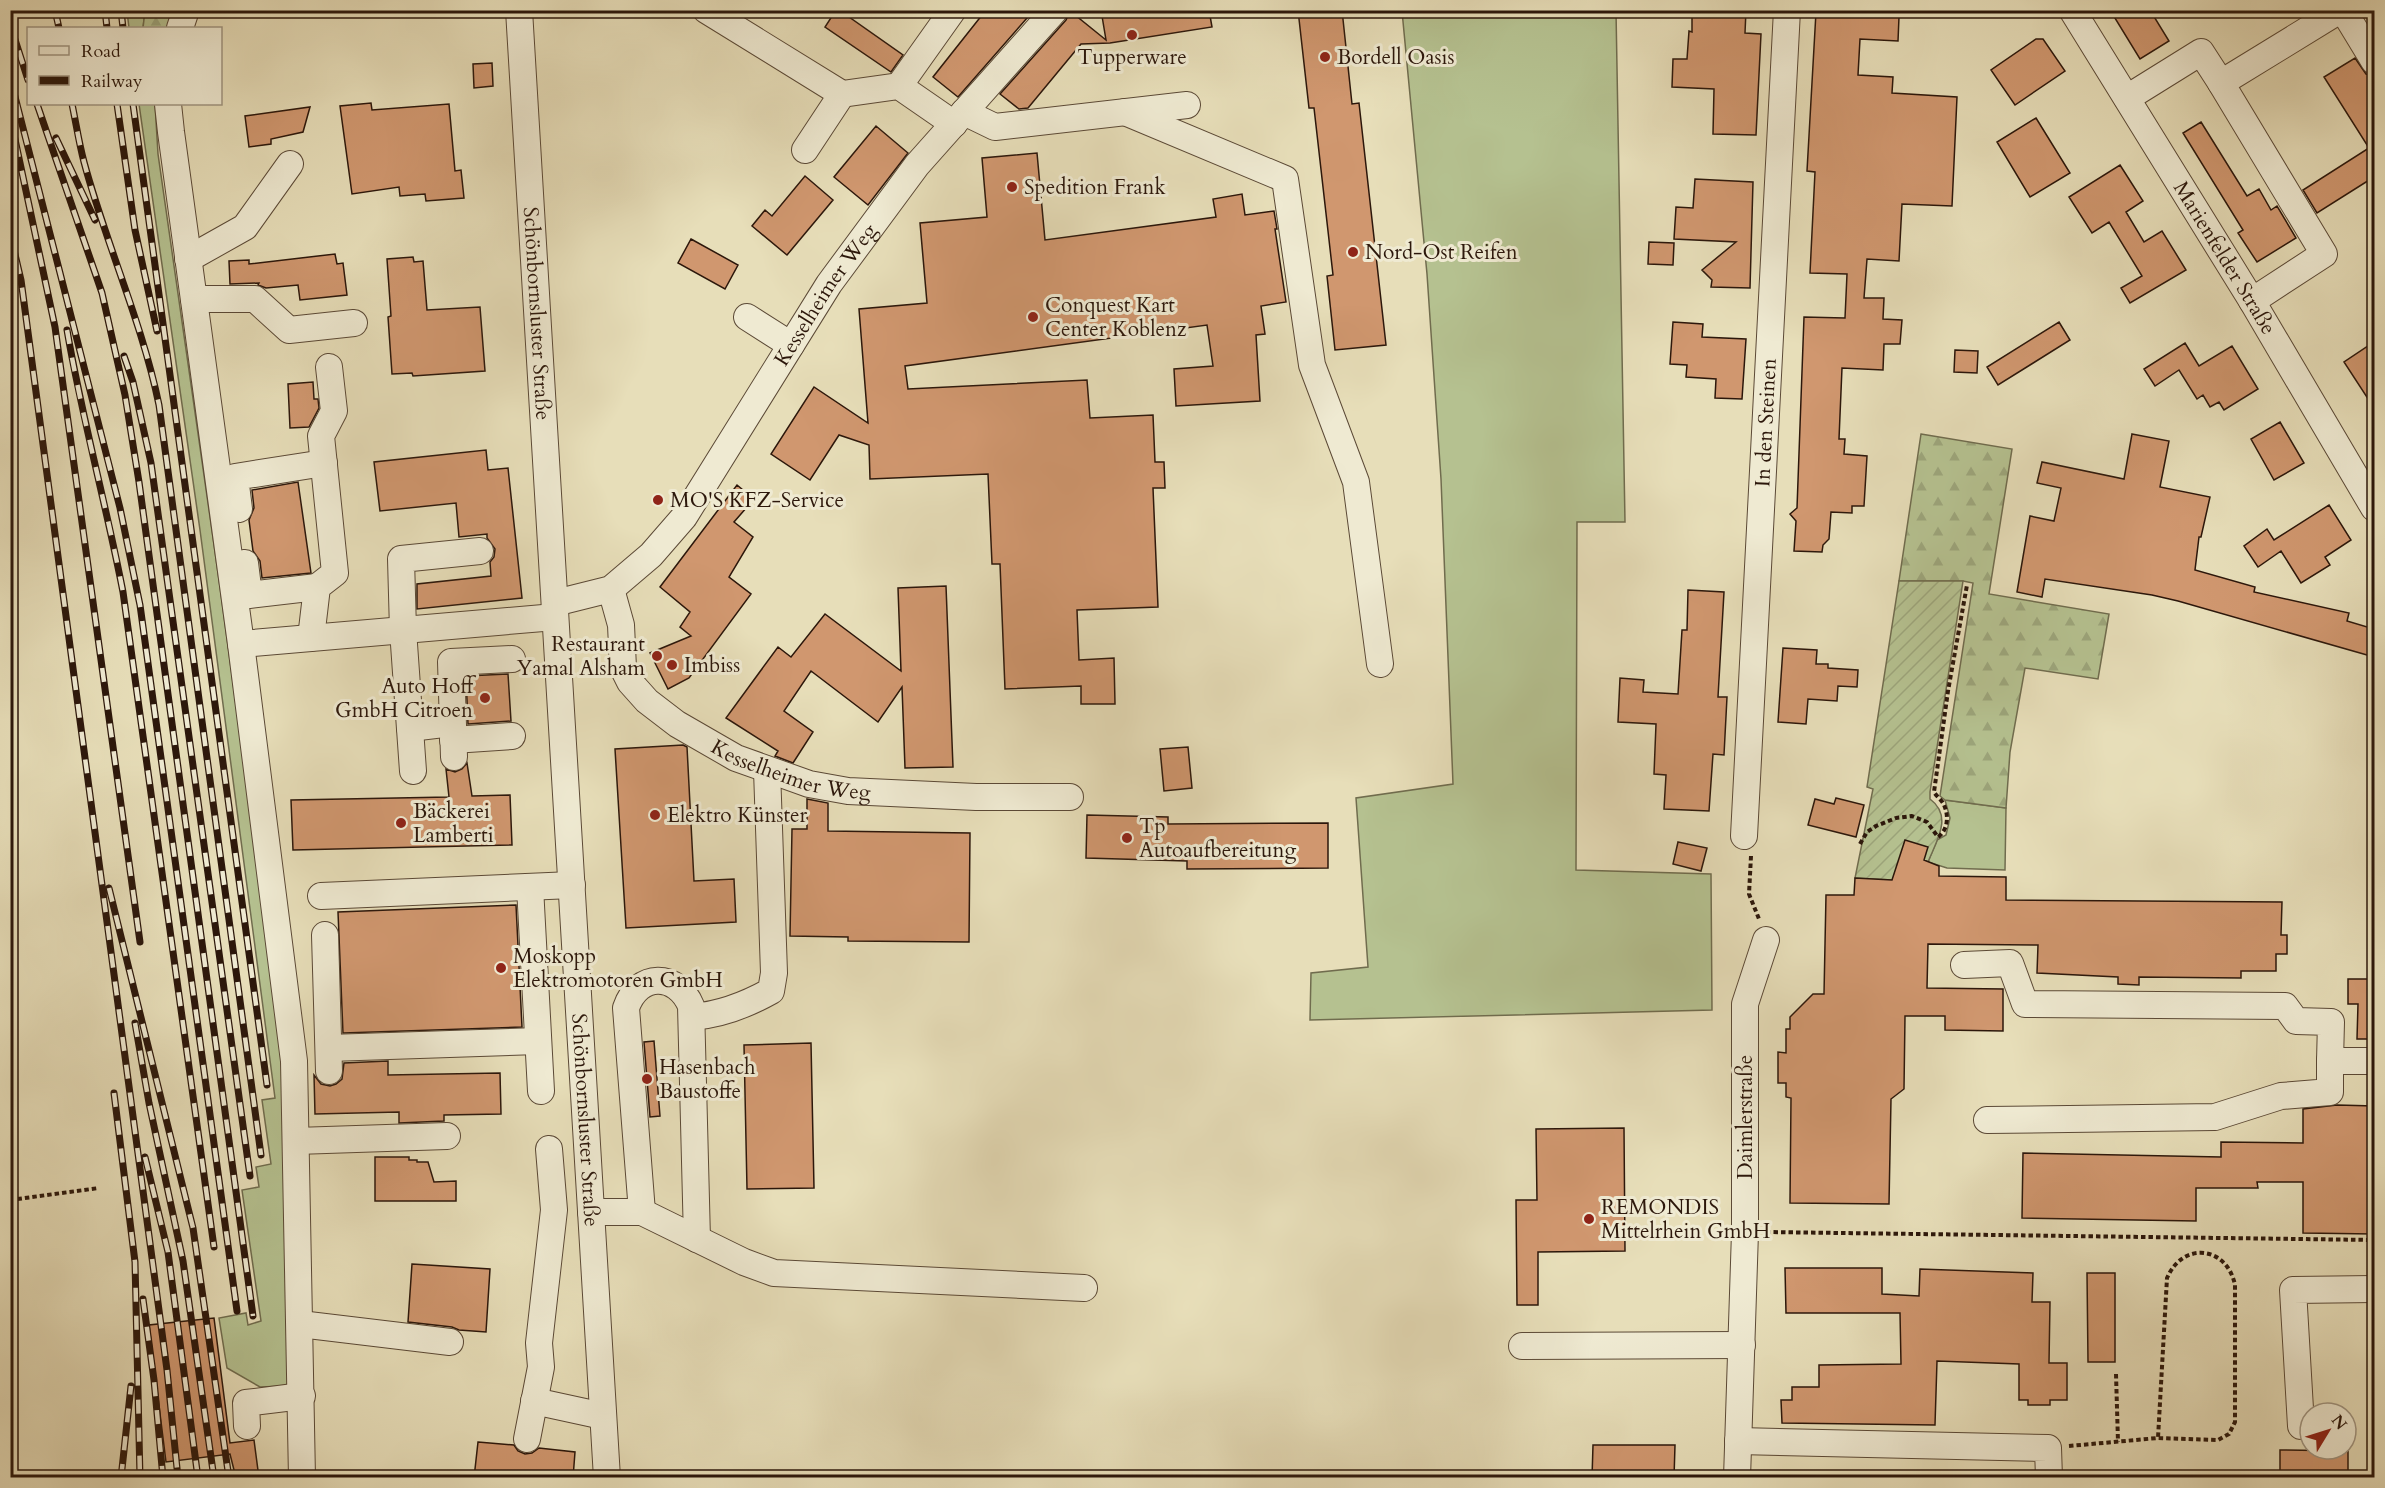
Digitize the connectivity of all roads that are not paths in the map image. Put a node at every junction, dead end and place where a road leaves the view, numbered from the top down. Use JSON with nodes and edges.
{"nodes":[{"id":1,"x":186,"y":10,"type":"edge"},
{"id":2,"x":519,"y":10,"type":"edge"},
{"id":3,"x":706,"y":10,"type":"edge"},
{"id":4,"x":953,"y":10,"type":"edge"},
{"id":5,"x":1055,"y":10,"type":"edge"},
{"id":6,"x":1787,"y":10,"type":"edge"},
{"id":7,"x":2072,"y":10,"type":"edge"},
{"id":8,"x":2341,"y":10,"type":"edge"},
{"id":9,"x":180,"y":27,"type":"edge"},
{"id":10,"x":2374,"y":62,"type":"edge"},
{"id":11,"x":2221,"y":83,"type":"junction"},
{"id":12,"x":899,"y":86,"type":"junction"},
{"id":13,"x":842,"y":94,"type":"junction"},
{"id":14,"x":2127,"y":98,"type":"junction"},
{"id":15,"x":168,"y":105,"type":"edge"},
{"id":16,"x":1187,"y":105,"type":"dead end"},
{"id":17,"x":1125,"y":112,"type":"junction"},
{"id":18,"x":959,"y":118,"type":"junction"},
{"id":19,"x":805,"y":150,"type":"dead end"},
{"id":20,"x":290,"y":164,"type":"dead end"},
{"id":21,"x":188,"y":259,"type":"junction"},
{"id":22,"x":194,"y":299,"type":"junction"},
{"id":23,"x":2252,"y":301,"type":"junction"},
{"id":24,"x":747,"y":317,"type":"dead end"},
{"id":25,"x":354,"y":323,"type":"dead end"},
{"id":26,"x":791,"y":345,"type":"junction"},
{"id":27,"x":329,"y":367,"type":"dead end"},
{"id":28,"x":324,"y":463,"type":"junction"},
{"id":29,"x":2374,"y":508,"type":"edge"},
{"id":30,"x":480,"y":552,"type":"dead end"},
{"id":31,"x":317,"y":588,"type":"junction"},
{"id":32,"x":610,"y":589,"type":"junction"},
{"id":33,"x":555,"y":610,"type":"junction"},
{"id":34,"x":403,"y":630,"type":"junction"},
{"id":35,"x":311,"y":638,"type":"junction"},
{"id":36,"x":241,"y":644,"type":"junction"},
{"id":37,"x":512,"y":659,"type":"dead end"},
{"id":38,"x":1380,"y":664,"type":"dead end"},
{"id":39,"x":410,"y":728,"type":"junction"},
{"id":40,"x":512,"y":736,"type":"dead end"},
{"id":41,"x":453,"y":740,"type":"junction"},
{"id":42,"x":767,"y":770,"type":"junction"},
{"id":43,"x":413,"y":771,"type":"dead end"},
{"id":44,"x":1070,"y":797,"type":"dead end"},
{"id":45,"x":1744,"y":836,"type":"road end"},
{"id":46,"x":572,"y":885,"type":"junction"},
{"id":47,"x":530,"y":887,"type":"junction"},
{"id":48,"x":321,"y":896,"type":"dead end"},
{"id":49,"x":325,"y":935,"type":"dead end"},
{"id":50,"x":1766,"y":940,"type":"road end"},
{"id":51,"x":1964,"y":964,"type":"dead end"},
{"id":52,"x":692,"y":1017,"type":"junction"},
{"id":53,"x":538,"y":1041,"type":"junction"},
{"id":54,"x":2330,"y":1061,"type":"junction"},
{"id":55,"x":2374,"y":1061,"type":"edge"},
{"id":56,"x":541,"y":1091,"type":"dead end"},
{"id":57,"x":1987,"y":1120,"type":"dead end"},
{"id":58,"x":447,"y":1136,"type":"dead end"},
{"id":59,"x":296,"y":1141,"type":"junction"},
{"id":60,"x":549,"y":1149,"type":"dead end"},
{"id":61,"x":591,"y":1212,"type":"junction"},
{"id":62,"x":642,"y":1212,"type":"junction"},
{"id":63,"x":698,"y":1239,"type":"junction"},
{"id":64,"x":1084,"y":1288,"type":"dead end"},
{"id":65,"x":2374,"y":1289,"type":"edge"},
{"id":66,"x":300,"y":1324,"type":"junction"},
{"id":67,"x":450,"y":1342,"type":"dead end"},
{"id":68,"x":1522,"y":1346,"type":"dead end"},
{"id":69,"x":1742,"y":1346,"type":"junction"},
{"id":70,"x":302,"y":1396,"type":"junction"},
{"id":71,"x":534,"y":1401,"type":"junction"},
{"id":72,"x":2300,"y":1401,"type":"edge"},
{"id":73,"x":603,"y":1416,"type":"junction"},
{"id":74,"x":247,"y":1426,"type":"dead end"},
{"id":75,"x":527,"y":1439,"type":"dead end"},
{"id":76,"x":1738,"y":1441,"type":"junction"},
{"id":77,"x":302,"y":1478,"type":"edge"},
{"id":78,"x":607,"y":1478,"type":"edge"},
{"id":79,"x":1737,"y":1478,"type":"edge"},
{"id":80,"x":2049,"y":1478,"type":"edge"}],
"edges":[{"from":1,"to":9,"type":"street"},
{"from":2,"to":33,"type":"street","name":"Schönbornsluster Straße"},
{"from":3,"to":13,"type":"street"},
{"from":4,"to":12,"type":"street"},
{"from":5,"to":18,"type":"street","name":"Kesselheimer Weg"},
{"from":6,"to":45,"type":"street","name":"In den Steinen"},
{"from":7,"to":14,"type":"street","name":"Marienfelder Straße"},
{"from":8,"to":10,"type":"street"},
{"from":8,"to":11,"type":"street"},
{"from":11,"to":14,"type":"street"},
{"from":11,"to":23,"type":"street"},
{"from":12,"to":13,"type":"street"},
{"from":12,"to":18,"type":"street"},
{"from":13,"to":19,"type":"street"},
{"from":14,"to":23,"type":"street","name":"Marienfelder Straße"},
{"from":15,"to":21,"type":"street"},
{"from":16,"to":17,"type":"street"},
{"from":17,"to":18,"type":"street"},
{"from":17,"to":38,"type":"street"},
{"from":18,"to":26,"type":"street","name":"Kesselheimer Weg"},
{"from":20,"to":21,"type":"street"},
{"from":21,"to":22,"type":"street"},
{"from":22,"to":25,"type":"street"},
{"from":22,"to":36,"type":"street"},
{"from":23,"to":29,"type":"street","name":"Marienfelder Straße"},
{"from":24,"to":26,"type":"street"},
{"from":26,"to":32,"type":"street","name":"Kesselheimer Weg"},
{"from":27,"to":28,"type":"street"},
{"from":28,"to":31,"type":"street"},
{"from":28,"to":31,"type":"street"},
{"from":30,"to":34,"type":"street"},
{"from":31,"to":35,"type":"street"},
{"from":32,"to":33,"type":"street","name":"Kesselheimer Weg"},
{"from":32,"to":42,"type":"street","name":"Kesselheimer Weg"},
{"from":33,"to":34,"type":"street"},
{"from":33,"to":46,"type":"street","name":"Schönbornsluster Straße"},
{"from":34,"to":35,"type":"street"},
{"from":34,"to":39,"type":"street"},
{"from":35,"to":36,"type":"street"},
{"from":36,"to":59,"type":"street"},
{"from":37,"to":41,"type":"street"},
{"from":39,"to":41,"type":"street"},
{"from":39,"to":43,"type":"street"},
{"from":40,"to":41,"type":"street"},
{"from":42,"to":44,"type":"street","name":"Kesselheimer Weg"},
{"from":42,"to":52,"type":"street"},
{"from":46,"to":47,"type":"street"},
{"from":46,"to":61,"type":"street","name":"Schönbornsluster Straße"},
{"from":47,"to":48,"type":"street"},
{"from":47,"to":53,"type":"street"},
{"from":49,"to":53,"type":"street"},
{"from":50,"to":69,"type":"street","name":"Daimlerstraße"},
{"from":51,"to":54,"type":"street"},
{"from":52,"to":62,"type":"street"},
{"from":52,"to":63,"type":"street"},
{"from":53,"to":56,"type":"street"},
{"from":54,"to":55,"type":"street"},
{"from":54,"to":57,"type":"street"},
{"from":58,"to":59,"type":"street"},
{"from":59,"to":66,"type":"street"},
{"from":60,"to":71,"type":"street"},
{"from":61,"to":62,"type":"street"},
{"from":61,"to":73,"type":"street","name":"Schönbornsluster Straße"},
{"from":62,"to":63,"type":"street"},
{"from":63,"to":64,"type":"street"},
{"from":65,"to":72,"type":"street"},
{"from":66,"to":67,"type":"street"},
{"from":66,"to":70,"type":"street"},
{"from":68,"to":69,"type":"street"},
{"from":69,"to":76,"type":"street","name":"Daimlerstraße"},
{"from":70,"to":74,"type":"street"},
{"from":70,"to":77,"type":"street"},
{"from":71,"to":73,"type":"street"},
{"from":71,"to":75,"type":"street"},
{"from":73,"to":78,"type":"street","name":"Schönbornsluster Straße"},
{"from":76,"to":79,"type":"street","name":"Daimlerstraße"},
{"from":76,"to":80,"type":"street"}]}
